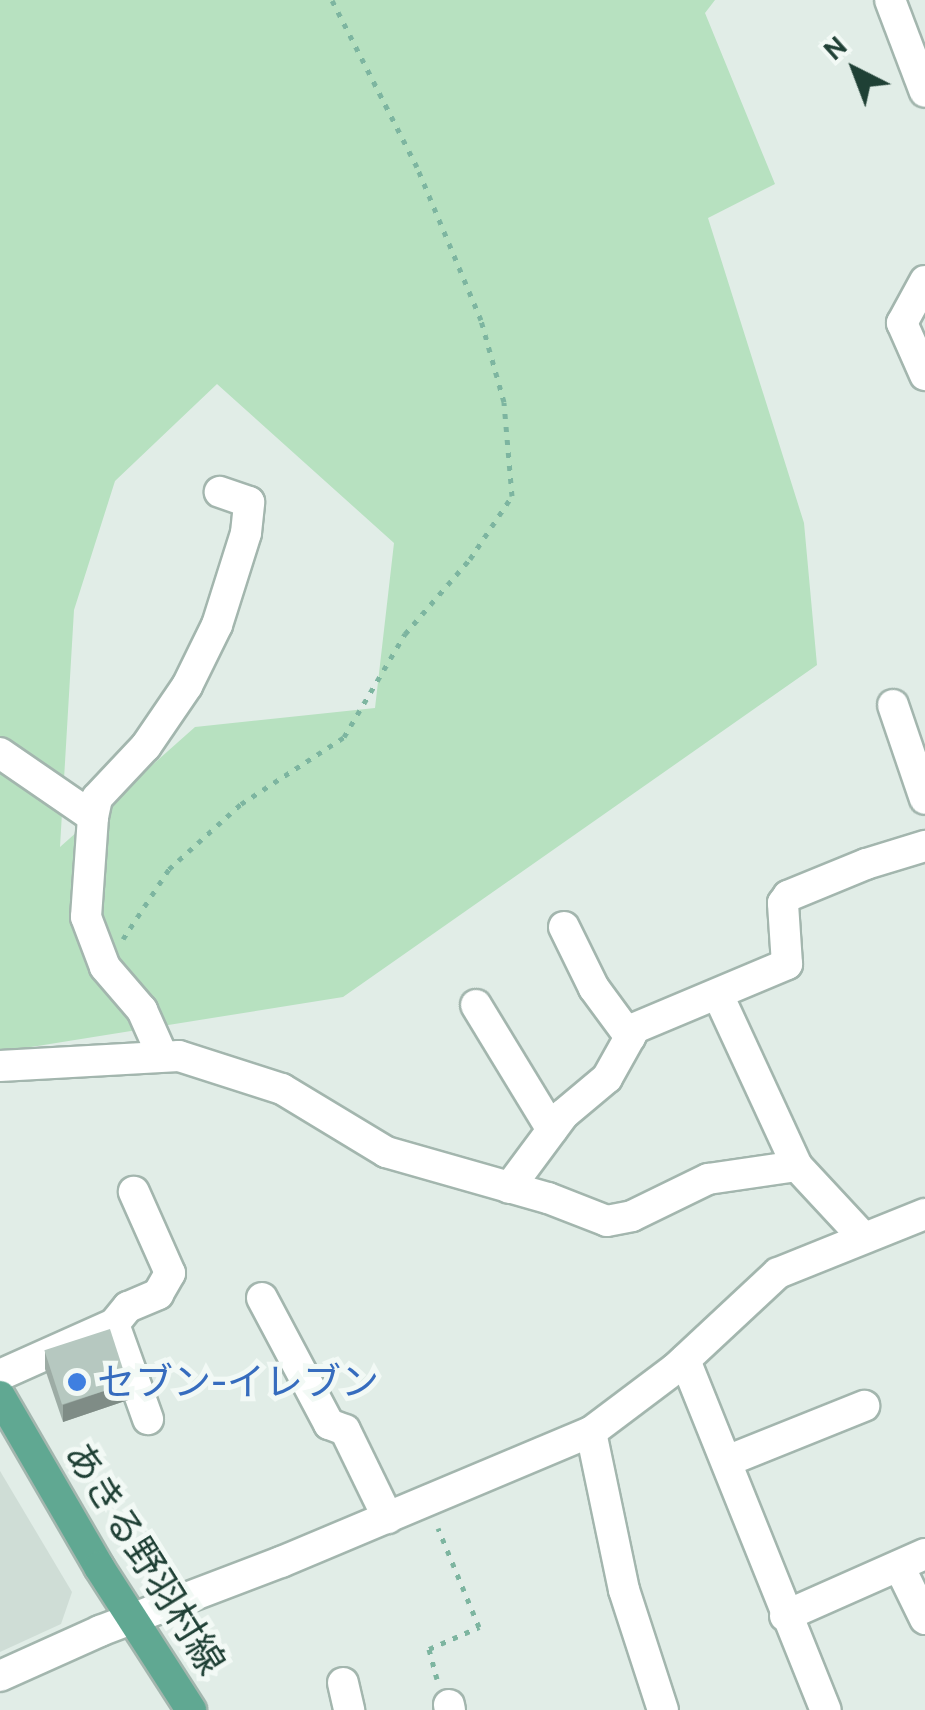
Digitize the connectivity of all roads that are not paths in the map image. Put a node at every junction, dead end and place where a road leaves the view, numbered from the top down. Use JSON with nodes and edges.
{"nodes":[{"id":1,"x":890,"y":0,"type":"edge"},
{"id":2,"x":925,"y":92,"type":"edge"},
{"id":3,"x":925,"y":281,"type":"edge"},
{"id":4,"x":925,"y":375,"type":"edge"},
{"id":5,"x":220,"y":492,"type":"dead end"},
{"id":6,"x":893,"y":705,"type":"dead end"},
{"id":7,"x":0,"y":753,"type":"edge"},
{"id":8,"x":925,"y":798,"type":"edge"},
{"id":9,"x":93,"y":817,"type":"junction"},
{"id":10,"x":925,"y":846,"type":"edge"},
{"id":11,"x":564,"y":927,"type":"dead end"},
{"id":12,"x":719,"y":997,"type":"junction"},
{"id":13,"x":476,"y":1005,"type":"dead end"},
{"id":14,"x":630,"y":1037,"type":"junction"},
{"id":15,"x":162,"y":1054,"type":"junction"},
{"id":16,"x":0,"y":1066,"type":"edge"},
{"id":17,"x":552,"y":1130,"type":"junction"},
{"id":18,"x":797,"y":1166,"type":"junction"},
{"id":19,"x":509,"y":1188,"type":"junction"},
{"id":20,"x":134,"y":1192,"type":"dead end"},
{"id":21,"x":925,"y":1214,"type":"edge"},
{"id":22,"x":864,"y":1238,"type":"junction"},
{"id":23,"x":262,"y":1298,"type":"dead end"},
{"id":24,"x":114,"y":1324,"type":"junction"},
{"id":25,"x":684,"y":1360,"type":"junction"},
{"id":26,"x":0,"y":1374,"type":"edge"},
{"id":27,"x":0,"y":1396,"type":"edge"},
{"id":28,"x":864,"y":1406,"type":"dead end"},
{"id":29,"x":148,"y":1420,"type":"dead end"},
{"id":30,"x":591,"y":1432,"type":"junction"},
{"id":31,"x":727,"y":1461,"type":"junction"},
{"id":32,"x":388,"y":1518,"type":"junction"},
{"id":33,"x":912,"y":1560,"type":"edge"},
{"id":34,"x":785,"y":1616,"type":"junction"},
{"id":35,"x":132,"y":1618,"type":"junction"},
{"id":36,"x":925,"y":1619,"type":"edge"},
{"id":37,"x":0,"y":1676,"type":"edge"},
{"id":38,"x":191,"y":1710,"type":"edge"},
{"id":39,"x":663,"y":1710,"type":"edge"},
{"id":40,"x":826,"y":1710,"type":"edge"}],
"edges":[{"from":1,"to":2,"type":"street"},
{"from":3,"to":4,"type":"street"},
{"from":5,"to":9,"type":"street"},
{"from":6,"to":8,"type":"street"},
{"from":7,"to":9,"type":"street"},
{"from":9,"to":15,"type":"street"},
{"from":10,"to":12,"type":"street"},
{"from":11,"to":14,"type":"street"},
{"from":12,"to":14,"type":"street"},
{"from":12,"to":18,"type":"street"},
{"from":13,"to":17,"type":"street"},
{"from":14,"to":17,"type":"street"},
{"from":15,"to":16,"type":"street"},
{"from":15,"to":19,"type":"street"},
{"from":17,"to":19,"type":"street"},
{"from":18,"to":19,"type":"street"},
{"from":18,"to":22,"type":"street"},
{"from":20,"to":24,"type":"street"},
{"from":21,"to":22,"type":"street"},
{"from":22,"to":25,"type":"street"},
{"from":23,"to":32,"type":"street"},
{"from":24,"to":26,"type":"street"},
{"from":24,"to":29,"type":"street"},
{"from":25,"to":30,"type":"street"},
{"from":25,"to":31,"type":"street"},
{"from":27,"to":35,"type":"main road","name":"あきる野羽村線"},
{"from":28,"to":31,"type":"street"},
{"from":30,"to":32,"type":"street"},
{"from":30,"to":39,"type":"street"},
{"from":31,"to":34,"type":"street"},
{"from":32,"to":35,"type":"street"},
{"from":33,"to":34,"type":"street"},
{"from":33,"to":36,"type":"street"},
{"from":34,"to":40,"type":"street"},
{"from":35,"to":37,"type":"street"},
{"from":35,"to":38,"type":"main road","name":"あきる野羽村線"}]}
